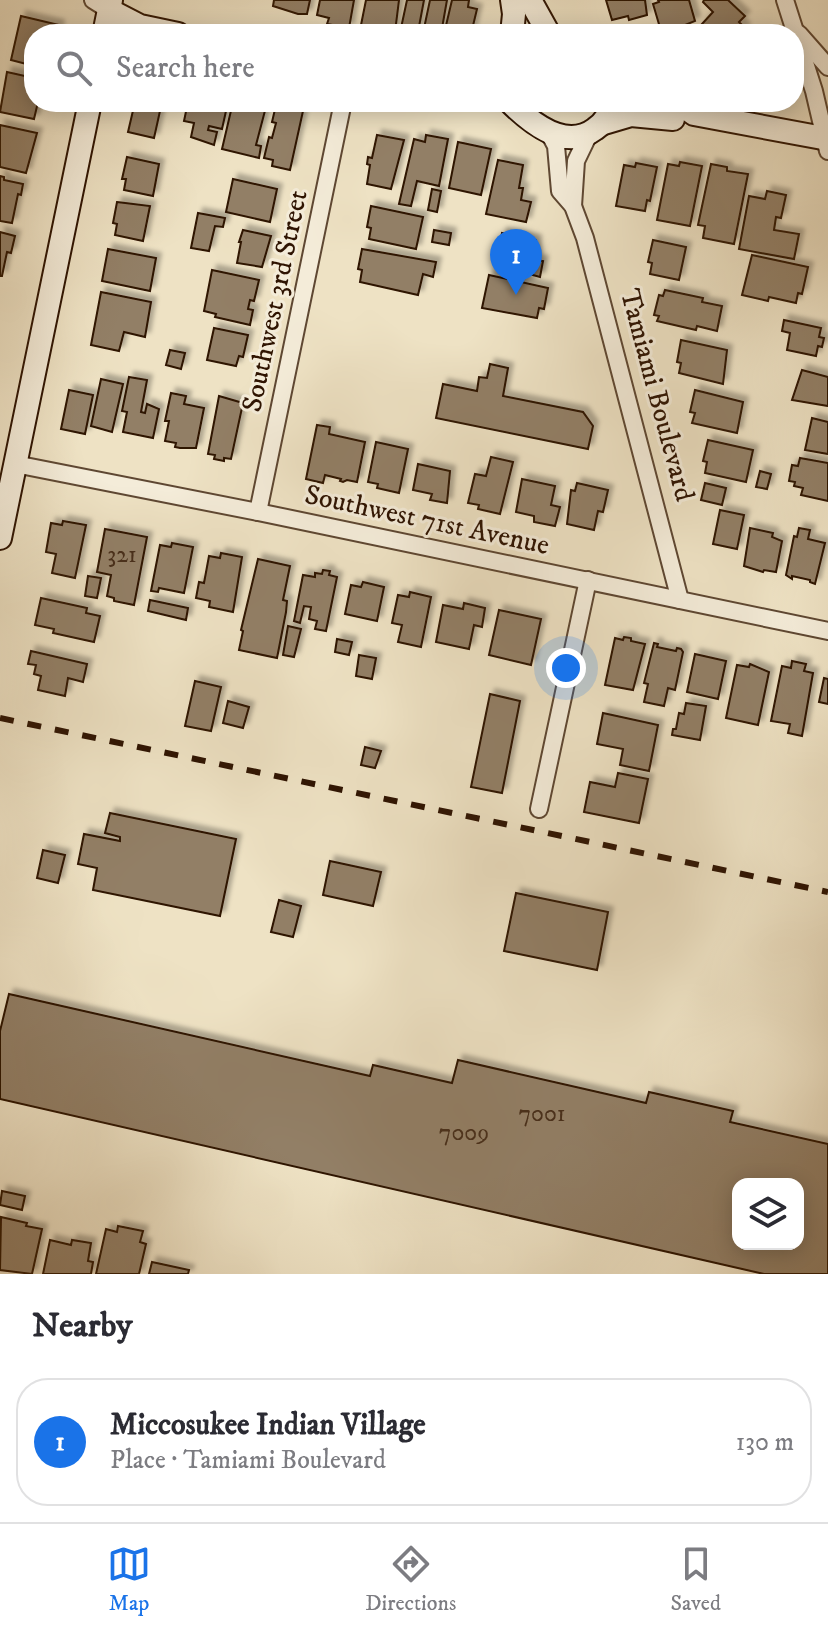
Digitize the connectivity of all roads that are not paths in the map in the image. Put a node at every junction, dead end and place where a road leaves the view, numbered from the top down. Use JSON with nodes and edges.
{"nodes":[{"id":1,"x":512,"y":0,"type":"edge"},
{"id":2,"x":530,"y":0,"type":"edge"},
{"id":3,"x":785,"y":0,"type":"edge"},
{"id":4,"x":105,"y":3,"type":"edge"},
{"id":5,"x":104,"y":24,"type":"edge"},
{"id":6,"x":137,"y":24,"type":"edge"},
{"id":7,"x":512,"y":24,"type":"edge"},
{"id":8,"x":543,"y":24,"type":"edge"},
{"id":9,"x":793,"y":24,"type":"edge"},
{"id":10,"x":804,"y":40,"type":"edge"},
{"id":11,"x":804,"y":59,"type":"edge"},
{"id":12,"x":828,"y":67,"type":"edge"},
{"id":13,"x":88,"y":112,"type":"edge"},
{"id":14,"x":341,"y":112,"type":"edge"},
{"id":15,"x":521,"y":112,"type":"edge"},
{"id":16,"x":691,"y":112,"type":"edge"},
{"id":17,"x":694,"y":114,"type":"junction"},
{"id":18,"x":601,"y":119,"type":"edge"},
{"id":19,"x":548,"y":131,"type":"junction"},
{"id":20,"x":827,"y":143,"type":"edge"},
{"id":21,"x":573,"y":206,"type":"junction"},
{"id":22,"x":15,"y":464,"type":"junction"},
{"id":23,"x":258,"y":512,"type":"junction"},
{"id":24,"x":0,"y":538,"type":"edge"},
{"id":25,"x":588,"y":580,"type":"junction"},
{"id":26,"x":680,"y":600,"type":"junction"},
{"id":27,"x":828,"y":631,"type":"edge"},
{"id":28,"x":539,"y":809,"type":"dead end"}],
"edges":[{"from":1,"to":7,"type":"street"},
{"from":2,"to":8,"type":"street"},
{"from":3,"to":9,"type":"street"},
{"from":4,"to":5,"type":"street"},
{"from":4,"to":6,"type":"street"},
{"from":10,"to":12,"type":"street"},
{"from":11,"to":20,"type":"street"},
{"from":13,"to":22,"type":"street"},
{"from":14,"to":23,"type":"street","name":"Southwest 3rd Street"},
{"from":15,"to":19,"type":"street"},
{"from":16,"to":17,"type":"street"},
{"from":17,"to":18,"type":"street"},
{"from":17,"to":20,"type":"street"},
{"from":18,"to":19,"type":"street"},
{"from":18,"to":21,"type":"street","name":"Tamiami Boulevard"},
{"from":19,"to":21,"type":"street","name":"Tamiami Boulevard"},
{"from":21,"to":26,"type":"street","name":"Tamiami Boulevard"},
{"from":22,"to":23,"type":"street","name":"Southwest 71st Avenue"},
{"from":22,"to":24,"type":"street"},
{"from":23,"to":25,"type":"street","name":"Southwest 71st Avenue"},
{"from":25,"to":26,"type":"street","name":"Southwest 71st Avenue"},
{"from":25,"to":28,"type":"street"},
{"from":26,"to":27,"type":"street","name":"Southwest 71st Avenue"}]}
